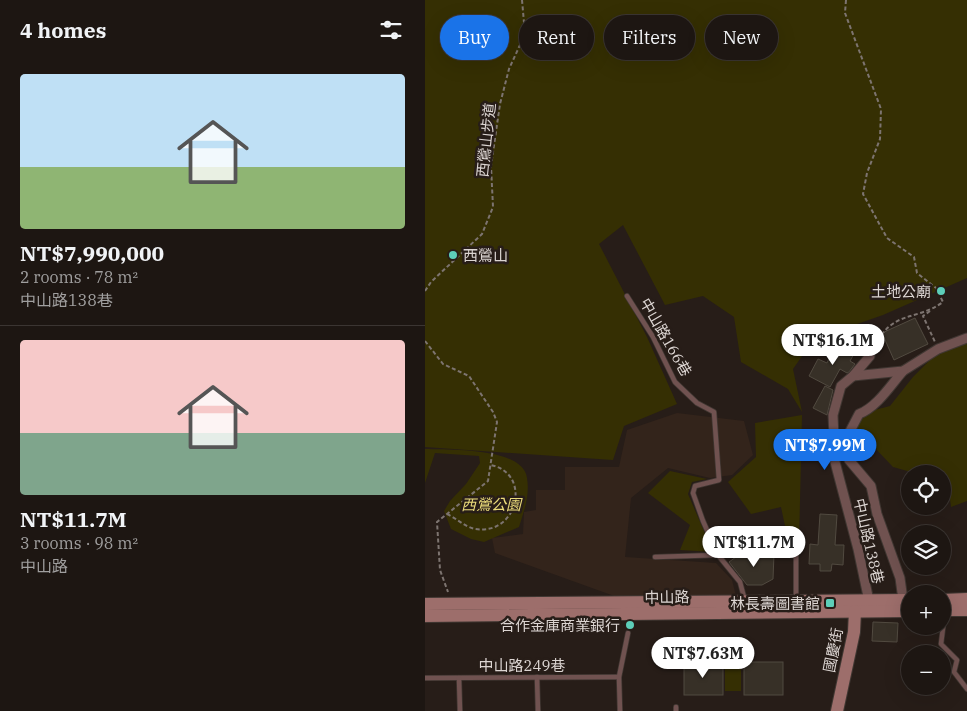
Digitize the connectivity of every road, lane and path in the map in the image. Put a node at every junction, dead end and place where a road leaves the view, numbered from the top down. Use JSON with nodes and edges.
{"nodes":[{"id":1,"x":522,"y":0,"type":"edge"},
{"id":2,"x":847,"y":0,"type":"edge"},
{"id":3,"x":425,"y":291,"type":"edge"},
{"id":4,"x":627,"y":296,"type":"dead end"},
{"id":5,"x":933,"y":309,"type":"junction"},
{"id":6,"x":967,"y":338,"type":"edge"},
{"id":7,"x":425,"y":341,"type":"edge"},
{"id":8,"x":938,"y":349,"type":"junction"},
{"id":9,"x":870,"y":356,"type":"joint"},
{"id":10,"x":903,"y":371,"type":"junction"},
{"id":11,"x":853,"y":376,"type":"junction"},
{"id":12,"x":490,"y":464,"type":"junction"},
{"id":13,"x":447,"y":514,"type":"junction"},
{"id":14,"x":783,"y":542,"type":"dead end"},
{"id":15,"x":718,"y":555,"type":"junction"},
{"id":16,"x":655,"y":557,"type":"dead end"},
{"id":17,"x":902,"y":585,"type":"edge"},
{"id":18,"x":967,"y":599,"type":"edge"},
{"id":19,"x":869,"y":601,"type":"junction"},
{"id":20,"x":425,"y":604,"type":"edge"},
{"id":21,"x":451,"y":604,"type":"junction"},
{"id":22,"x":901,"y":604,"type":"edge"},
{"id":23,"x":951,"y":604,"type":"edge"},
{"id":24,"x":901,"y":605,"type":"edge"},
{"id":25,"x":796,"y":606,"type":"junction"},
{"id":26,"x":745,"y":607,"type":"junction"},
{"id":27,"x":649,"y":608,"type":"junction"},
{"id":28,"x":951,"y":608,"type":"edge"},
{"id":29,"x":967,"y":610,"type":"edge"},
{"id":30,"x":855,"y":611,"type":"junction"},
{"id":31,"x":425,"y":616,"type":"edge"},
{"id":32,"x":628,"y":633,"type":"dead end"},
{"id":33,"x":941,"y":635,"type":"edge"},
{"id":34,"x":537,"y":677,"type":"junction"},
{"id":35,"x":619,"y":677,"type":"junction"},
{"id":36,"x":425,"y":678,"type":"edge"},
{"id":37,"x":459,"y":678,"type":"junction"},
{"id":38,"x":967,"y":689,"type":"edge"},
{"id":39,"x":460,"y":711,"type":"edge"},
{"id":40,"x":538,"y":711,"type":"edge"},
{"id":41,"x":620,"y":711,"type":"edge"},
{"id":42,"x":837,"y":711,"type":"edge"}],
"edges":[{"from":1,"to":3,"type":"path","name":"西鶯山步道"},
{"from":2,"to":5,"type":"path"},
{"from":4,"to":15,"type":"lane","name":"中山路166巷"},
{"from":5,"to":8,"type":"path"},
{"from":5,"to":9,"type":"path"},
{"from":6,"to":8,"type":"street"},
{"from":7,"to":12,"type":"path"},
{"from":8,"to":10,"type":"street"},
{"from":9,"to":11,"type":"street","name":"中山路138巷"},
{"from":10,"to":11,"type":"street"},
{"from":10,"to":17,"type":"street"},
{"from":11,"to":19,"type":"street","name":"中山路138巷"},
{"from":12,"to":13,"type":"path"},
{"from":12,"to":13,"type":"path"},
{"from":13,"to":21,"type":"path"},
{"from":14,"to":25,"type":"lane"},
{"from":15,"to":16,"type":"lane"},
{"from":15,"to":26,"type":"lane","name":"中山路166巷"},
{"from":18,"to":23,"type":"street"},
{"from":19,"to":22,"type":"street","name":"中山路"},
{"from":19,"to":25,"type":"street","name":"中山路"},
{"from":19,"to":30,"type":"street","name":"國慶街"},
{"from":20,"to":21,"type":"street","name":"中山路"},
{"from":21,"to":27,"type":"street","name":"中山路"},
{"from":24,"to":30,"type":"street","name":"中山路"},
{"from":25,"to":26,"type":"street","name":"中山路"},
{"from":25,"to":30,"type":"street","name":"中山路"},
{"from":26,"to":27,"type":"street","name":"中山路"},
{"from":27,"to":31,"type":"street","name":"中山路"},
{"from":28,"to":29,"type":"street"},
{"from":30,"to":42,"type":"street","name":"國慶街"},
{"from":32,"to":35,"type":"lane"},
{"from":33,"to":38,"type":"lane"},
{"from":34,"to":35,"type":"lane","name":"中山路249巷"},
{"from":34,"to":37,"type":"lane","name":"中山路249巷"},
{"from":34,"to":40,"type":"lane"},
{"from":35,"to":41,"type":"lane"},
{"from":36,"to":37,"type":"lane","name":"中山路249巷"},
{"from":37,"to":39,"type":"lane"}]}
